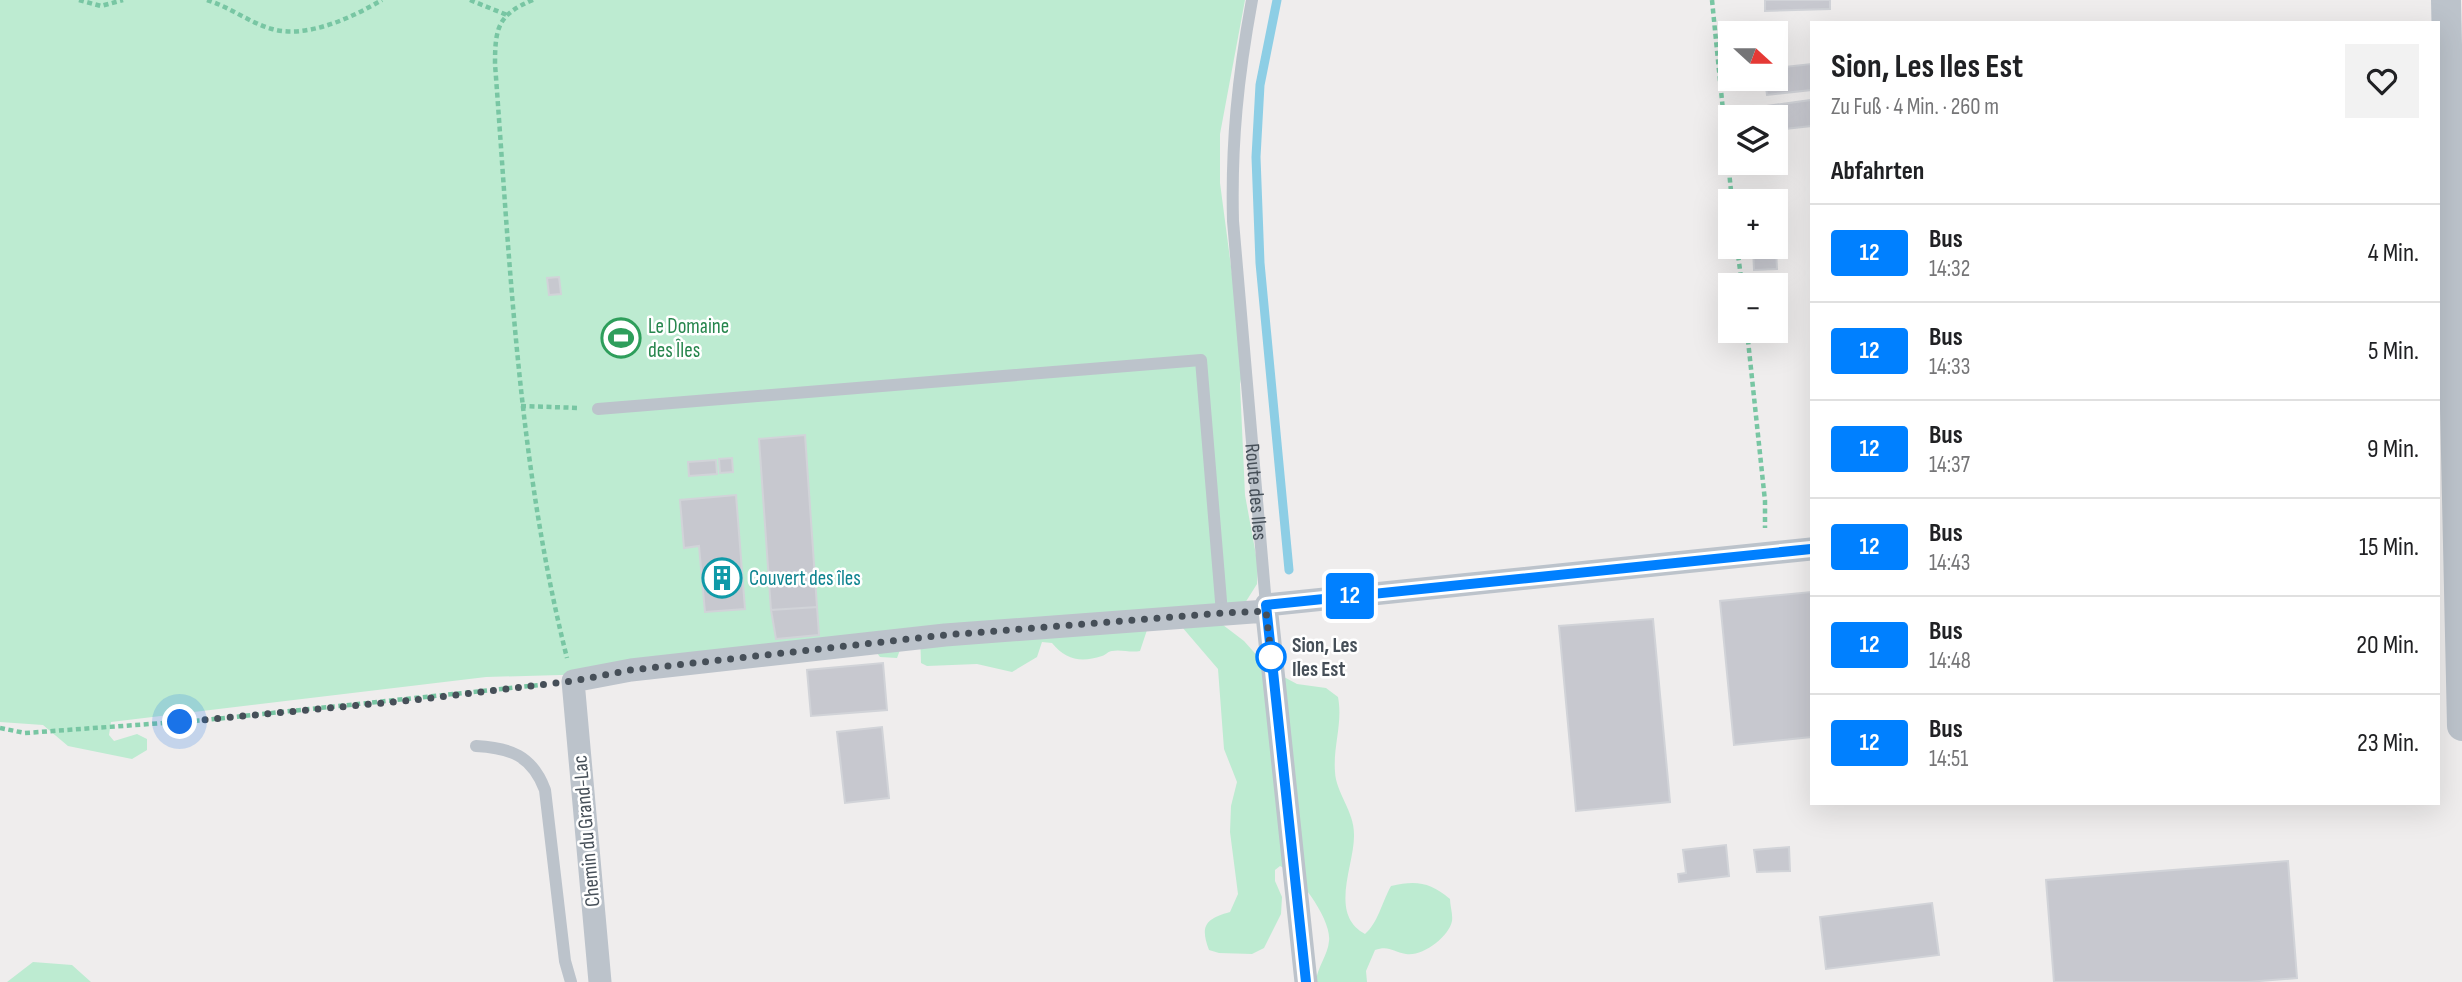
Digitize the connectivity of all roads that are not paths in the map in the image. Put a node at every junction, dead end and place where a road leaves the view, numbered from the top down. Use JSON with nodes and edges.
{"nodes":[{"id":1,"x":1252,"y":0,"type":"edge"},
{"id":2,"x":2446,"y":0,"type":"edge"},
{"id":3,"x":598,"y":409,"type":"road end"},
{"id":4,"x":2447,"y":489,"type":"edge"},
{"id":5,"x":1810,"y":549,"type":"edge"},
{"id":6,"x":1266,"y":608,"type":"junction"},
{"id":7,"x":1222,"y":613,"type":"junction"},
{"id":8,"x":2462,"y":726,"type":"edge"},
{"id":9,"x":476,"y":746,"type":"dead end"},
{"id":10,"x":571,"y":982,"type":"edge"},
{"id":11,"x":600,"y":982,"type":"edge"},
{"id":12,"x":1306,"y":982,"type":"edge"}],
"edges":[{"from":1,"to":6,"type":"lane","name":"Route des Iles"},
{"from":2,"to":4,"type":"street"},
{"from":3,"to":7,"type":"lane"},
{"from":4,"to":8,"type":"street"},
{"from":5,"to":6,"type":"street"},
{"from":6,"to":7,"type":"street"},
{"from":6,"to":12,"type":"street","name":"Route des Iles"},
{"from":7,"to":11,"type":"street","name":"Chemin du Grand-Lac"},
{"from":9,"to":10,"type":"lane"}]}
